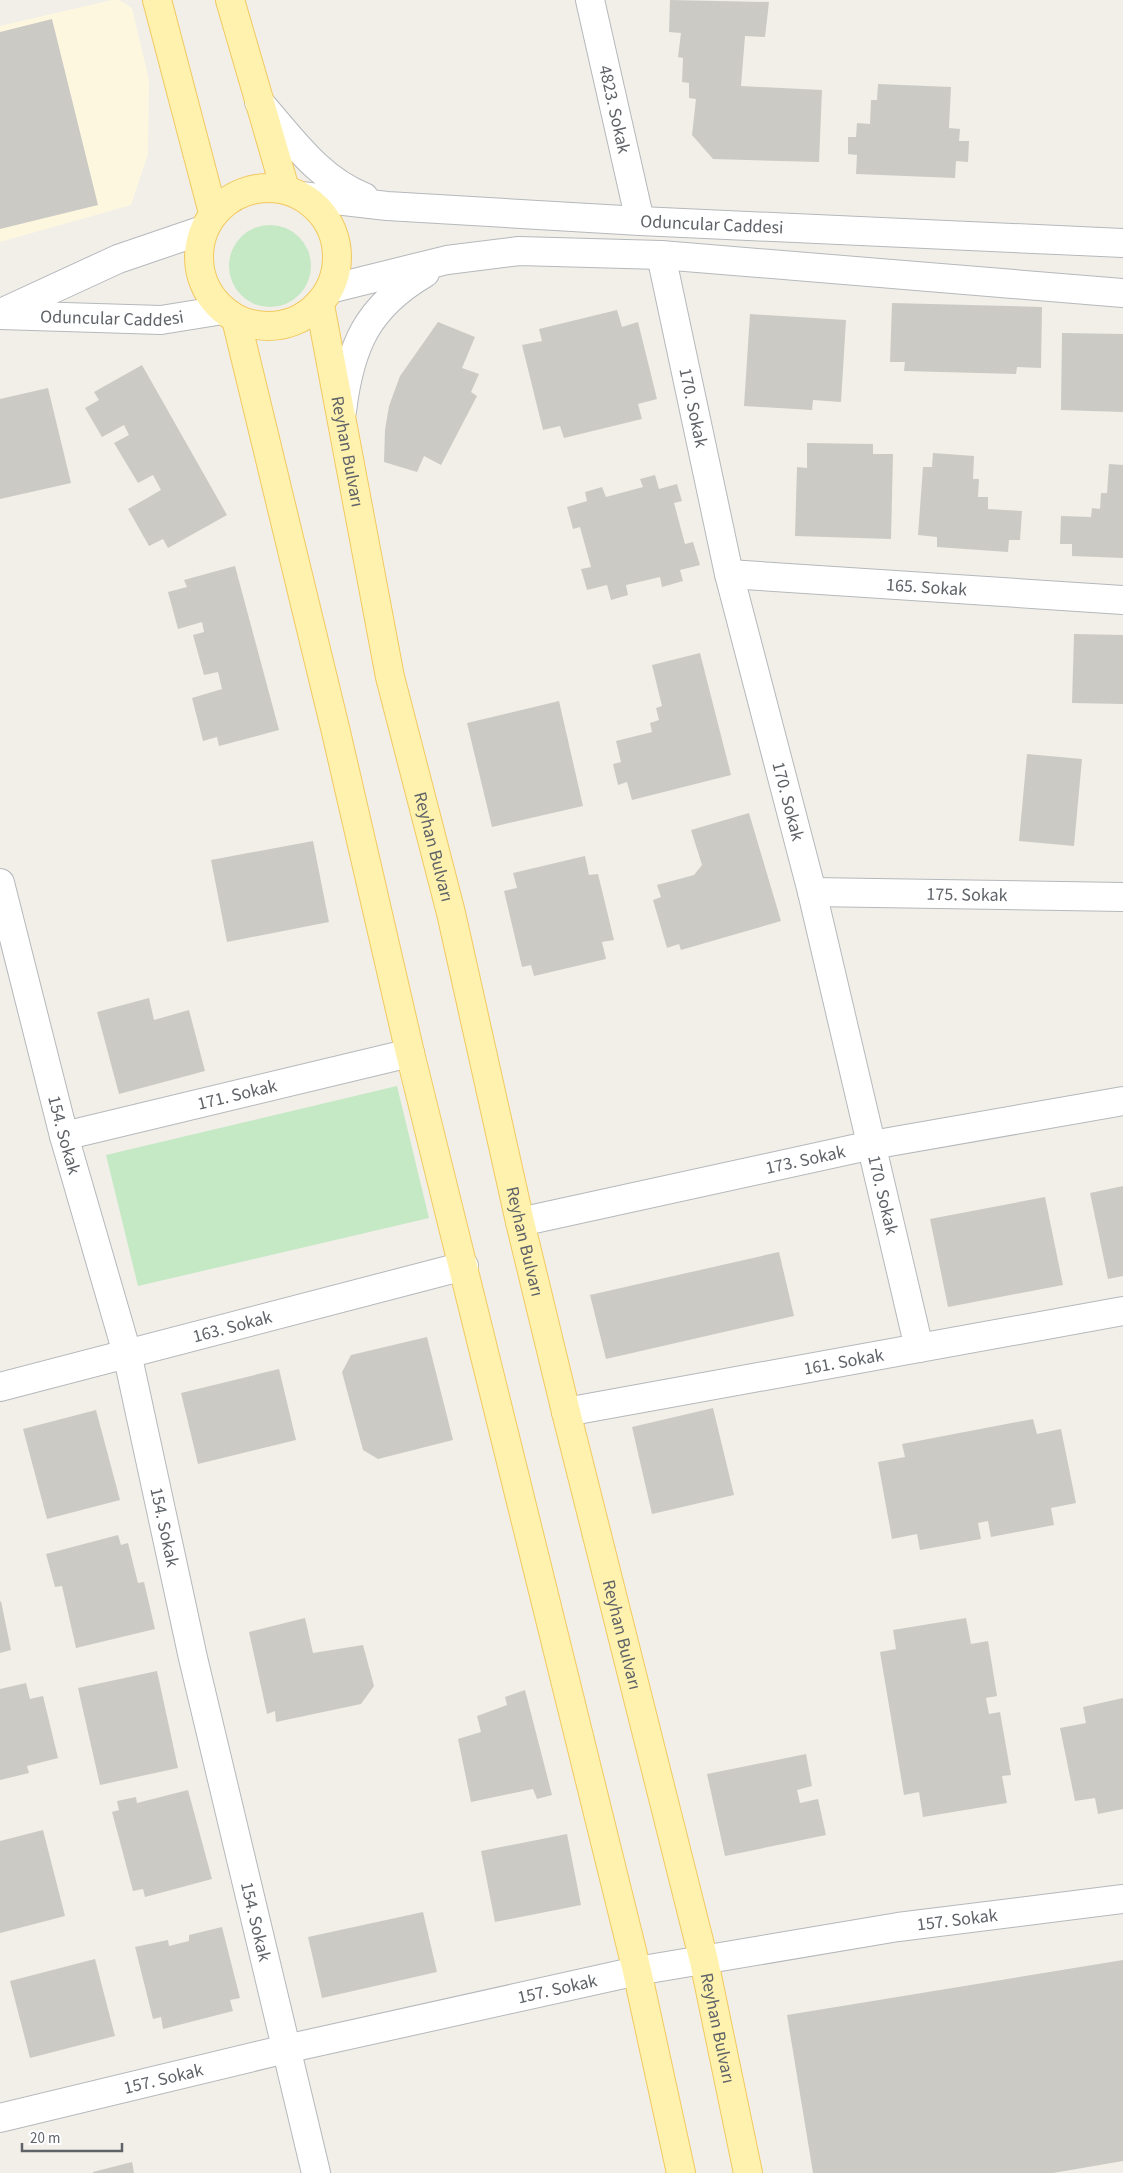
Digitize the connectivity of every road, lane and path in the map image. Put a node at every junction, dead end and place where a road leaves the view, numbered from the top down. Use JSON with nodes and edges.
{"nodes":[{"id":1,"x":158,"y":0,"type":"edge"},
{"id":2,"x":230,"y":0,"type":"edge"},
{"id":3,"x":590,"y":0,"type":"edge"},
{"id":4,"x":259,"y":102,"type":"junction"},
{"id":5,"x":293,"y":192,"type":"junction"},
{"id":6,"x":387,"y":206,"type":"junction"},
{"id":7,"x":640,"y":220,"type":"junction"},
{"id":8,"x":208,"y":222,"type":"junction"},
{"id":9,"x":1123,"y":243,"type":"edge"},
{"id":10,"x":661,"y":255,"type":"junction"},
{"id":11,"x":447,"y":260,"type":"junction"},
{"id":12,"x":1123,"y":293,"type":"edge"},
{"id":13,"x":325,"y":297,"type":"junction"},
{"id":14,"x":0,"y":315,"type":"edge"},
{"id":15,"x":229,"y":315,"type":"junction"},
{"id":16,"x":340,"y":422,"type":"junction"},
{"id":17,"x":729,"y":574,"type":"junction"},
{"id":18,"x":1123,"y":600,"type":"edge"},
{"id":19,"x":0,"y":883,"type":"edge"},
{"id":20,"x":812,"y":892,"type":"junction"},
{"id":21,"x":1123,"y":897,"type":"edge"},
{"id":22,"x":4,"y":918,"type":"edge"},
{"id":23,"x":410,"y":1053,"type":"junction"},
{"id":24,"x":1123,"y":1101,"type":"edge"},
{"id":25,"x":64,"y":1136,"type":"junction"},
{"id":26,"x":872,"y":1145,"type":"junction"},
{"id":27,"x":520,"y":1222,"type":"junction"},
{"id":28,"x":464,"y":1266,"type":"junction"},
{"id":29,"x":1123,"y":1311,"type":"edge"},
{"id":30,"x":919,"y":1348,"type":"junction"},
{"id":31,"x":127,"y":1353,"type":"junction"},
{"id":32,"x":0,"y":1387,"type":"edge"},
{"id":33,"x":566,"y":1412,"type":"junction"},
{"id":34,"x":1123,"y":1899,"type":"edge"},
{"id":35,"x":704,"y":1961,"type":"junction"},
{"id":36,"x":637,"y":1971,"type":"junction"},
{"id":37,"x":286,"y":2048,"type":"junction"},
{"id":38,"x":0,"y":2118,"type":"edge"},
{"id":39,"x":316,"y":2173,"type":"edge"},
{"id":40,"x":681,"y":2173,"type":"edge"},
{"id":41,"x":748,"y":2173,"type":"edge"}],
"edges":[{"from":1,"to":8,"type":"main road"},
{"from":2,"to":4,"type":"main road"},
{"from":3,"to":7,"type":"street","name":"4823. Sokak"},
{"from":4,"to":5,"type":"main road"},
{"from":4,"to":6,"type":"street"},
{"from":5,"to":6,"type":"street","name":"Oduncular Caddesi"},
{"from":5,"to":8,"type":"main road"},
{"from":5,"to":13,"type":"main road"},
{"from":6,"to":7,"type":"street","name":"Oduncular Caddesi"},
{"from":7,"to":9,"type":"street","name":"Oduncular Caddesi"},
{"from":8,"to":14,"type":"street","name":"Oduncular Caddesi"},
{"from":8,"to":15,"type":"main road"},
{"from":10,"to":11,"type":"street","name":"Oduncular Caddesi"},
{"from":10,"to":12,"type":"street","name":"Oduncular Caddesi"},
{"from":10,"to":17,"type":"street","name":"170. Sokak"},
{"from":11,"to":13,"type":"street","name":"Oduncular Caddesi"},
{"from":11,"to":16,"type":"street"},
{"from":13,"to":15,"type":"main road"},
{"from":13,"to":16,"type":"main road","name":"Reyhan Bulvarı"},
{"from":14,"to":15,"type":"street","name":"Oduncular Caddesi"},
{"from":15,"to":23,"type":"main road"},
{"from":16,"to":27,"type":"main road","name":"Reyhan Bulvarı"},
{"from":17,"to":18,"type":"street","name":"165. Sokak"},
{"from":17,"to":20,"type":"street","name":"170. Sokak"},
{"from":19,"to":22,"type":"street","name":"154. Sokak"},
{"from":20,"to":21,"type":"street","name":"175. Sokak"},
{"from":20,"to":26,"type":"street","name":"170. Sokak"},
{"from":22,"to":25,"type":"street","name":"154. Sokak"},
{"from":23,"to":25,"type":"street","name":"171. Sokak"},
{"from":23,"to":28,"type":"main road"},
{"from":24,"to":26,"type":"street","name":"173. Sokak"},
{"from":25,"to":31,"type":"street","name":"154. Sokak"},
{"from":26,"to":27,"type":"street","name":"173. Sokak"},
{"from":26,"to":30,"type":"street","name":"170. Sokak"},
{"from":27,"to":33,"type":"main road","name":"Reyhan Bulvarı"},
{"from":28,"to":31,"type":"street","name":"163. Sokak"},
{"from":28,"to":36,"type":"main road"},
{"from":29,"to":30,"type":"street","name":"161. Sokak"},
{"from":30,"to":33,"type":"street","name":"161. Sokak"},
{"from":31,"to":32,"type":"street","name":"163. Sokak"},
{"from":31,"to":37,"type":"street","name":"154. Sokak"},
{"from":33,"to":35,"type":"main road","name":"Reyhan Bulvarı"},
{"from":34,"to":35,"type":"street","name":"157. Sokak"},
{"from":35,"to":36,"type":"street","name":"157. Sokak"},
{"from":35,"to":41,"type":"main road","name":"Reyhan Bulvarı"},
{"from":36,"to":37,"type":"street","name":"157. Sokak"},
{"from":36,"to":40,"type":"main road"},
{"from":37,"to":38,"type":"street","name":"157. Sokak"},
{"from":37,"to":39,"type":"street","name":"154. Sokak"}]}
